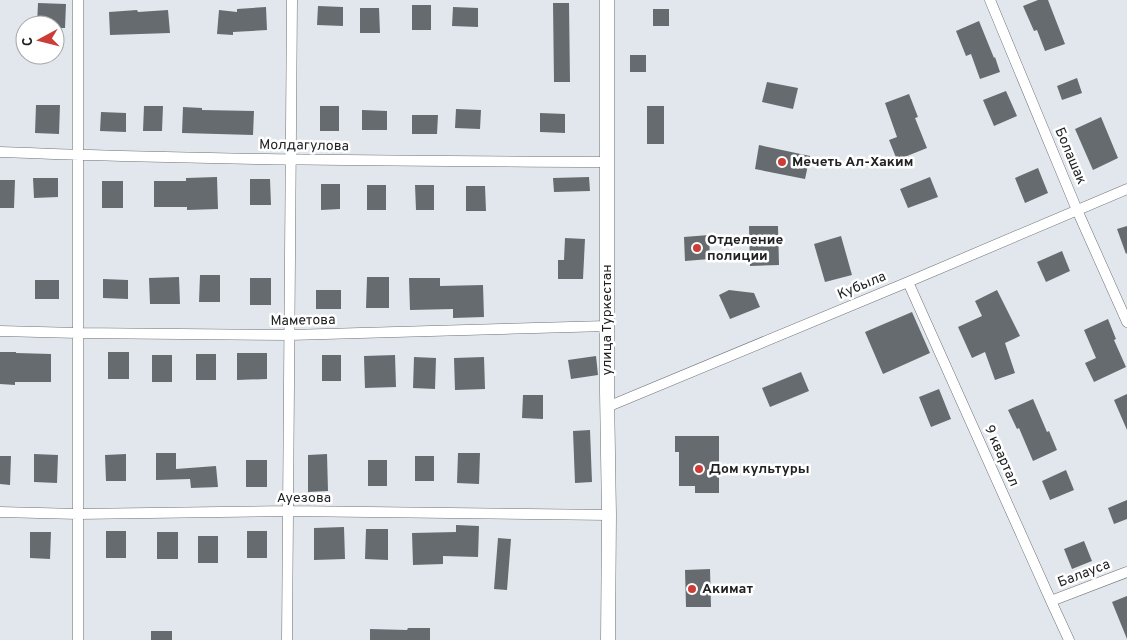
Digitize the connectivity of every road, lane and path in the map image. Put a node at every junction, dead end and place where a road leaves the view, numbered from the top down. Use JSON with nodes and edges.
{"nodes":[{"id":1,"x":78,"y":0,"type":"edge"},
{"id":2,"x":292,"y":0,"type":"edge"},
{"id":3,"x":607,"y":0,"type":"edge"},
{"id":4,"x":990,"y":0,"type":"edge"},
{"id":5,"x":0,"y":152,"type":"edge"},
{"id":6,"x":78,"y":155,"type":"junction"},
{"id":7,"x":291,"y":160,"type":"junction"},
{"id":8,"x":607,"y":162,"type":"junction"},
{"id":9,"x":1127,"y":189,"type":"edge"},
{"id":10,"x":1077,"y":210,"type":"junction"},
{"id":11,"x":908,"y":282,"type":"junction"},
{"id":12,"x":1127,"y":322,"type":"edge"},
{"id":13,"x":607,"y":326,"type":"junction"},
{"id":14,"x":0,"y":331,"type":"edge"},
{"id":15,"x":78,"y":334,"type":"junction"},
{"id":16,"x":290,"y":335,"type":"junction"},
{"id":17,"x":607,"y":407,"type":"junction"},
{"id":18,"x":288,"y":511,"type":"junction"},
{"id":19,"x":0,"y":512,"type":"edge"},
{"id":20,"x":78,"y":514,"type":"junction"},
{"id":21,"x":609,"y":515,"type":"junction"},
{"id":22,"x":1127,"y":572,"type":"edge"},
{"id":23,"x":1050,"y":601,"type":"junction"},
{"id":24,"x":78,"y":640,"type":"edge"},
{"id":25,"x":287,"y":640,"type":"edge"},
{"id":26,"x":608,"y":640,"type":"edge"},
{"id":27,"x":1069,"y":640,"type":"edge"}],
"edges":[{"from":1,"to":6,"type":"street"},
{"from":2,"to":7,"type":"street"},
{"from":3,"to":8,"type":"street","name":"улица Туркестан"},
{"from":4,"to":10,"type":"street","name":"Болашак"},
{"from":5,"to":6,"type":"street","name":"Молдагулова"},
{"from":6,"to":7,"type":"street","name":"Молдагулова"},
{"from":6,"to":15,"type":"street"},
{"from":7,"to":8,"type":"street","name":"Молдагулова"},
{"from":7,"to":16,"type":"street"},
{"from":8,"to":13,"type":"street","name":"улица Туркестан"},
{"from":9,"to":10,"type":"street","name":"Кубыла"},
{"from":10,"to":11,"type":"street","name":"Кубыла"},
{"from":10,"to":12,"type":"street","name":"Болашак"},
{"from":11,"to":17,"type":"street","name":"Кубыла"},
{"from":11,"to":23,"type":"street","name":"9 квартал"},
{"from":13,"to":16,"type":"street","name":"Маметова"},
{"from":13,"to":17,"type":"street","name":"улица Туркестан"},
{"from":14,"to":15,"type":"street","name":"Маметова"},
{"from":15,"to":16,"type":"street","name":"Маметова"},
{"from":15,"to":20,"type":"street"},
{"from":16,"to":18,"type":"street"},
{"from":17,"to":21,"type":"street","name":"улица Туркестан"},
{"from":18,"to":20,"type":"street","name":"Ауезова"},
{"from":18,"to":21,"type":"street","name":"Ауезова"},
{"from":18,"to":25,"type":"street"},
{"from":19,"to":20,"type":"street","name":"Ауезова"},
{"from":20,"to":24,"type":"street"},
{"from":21,"to":26,"type":"street","name":"улица Туркестан"},
{"from":22,"to":23,"type":"street","name":"Балауса"},
{"from":23,"to":27,"type":"street","name":"9 квартал"}]}
